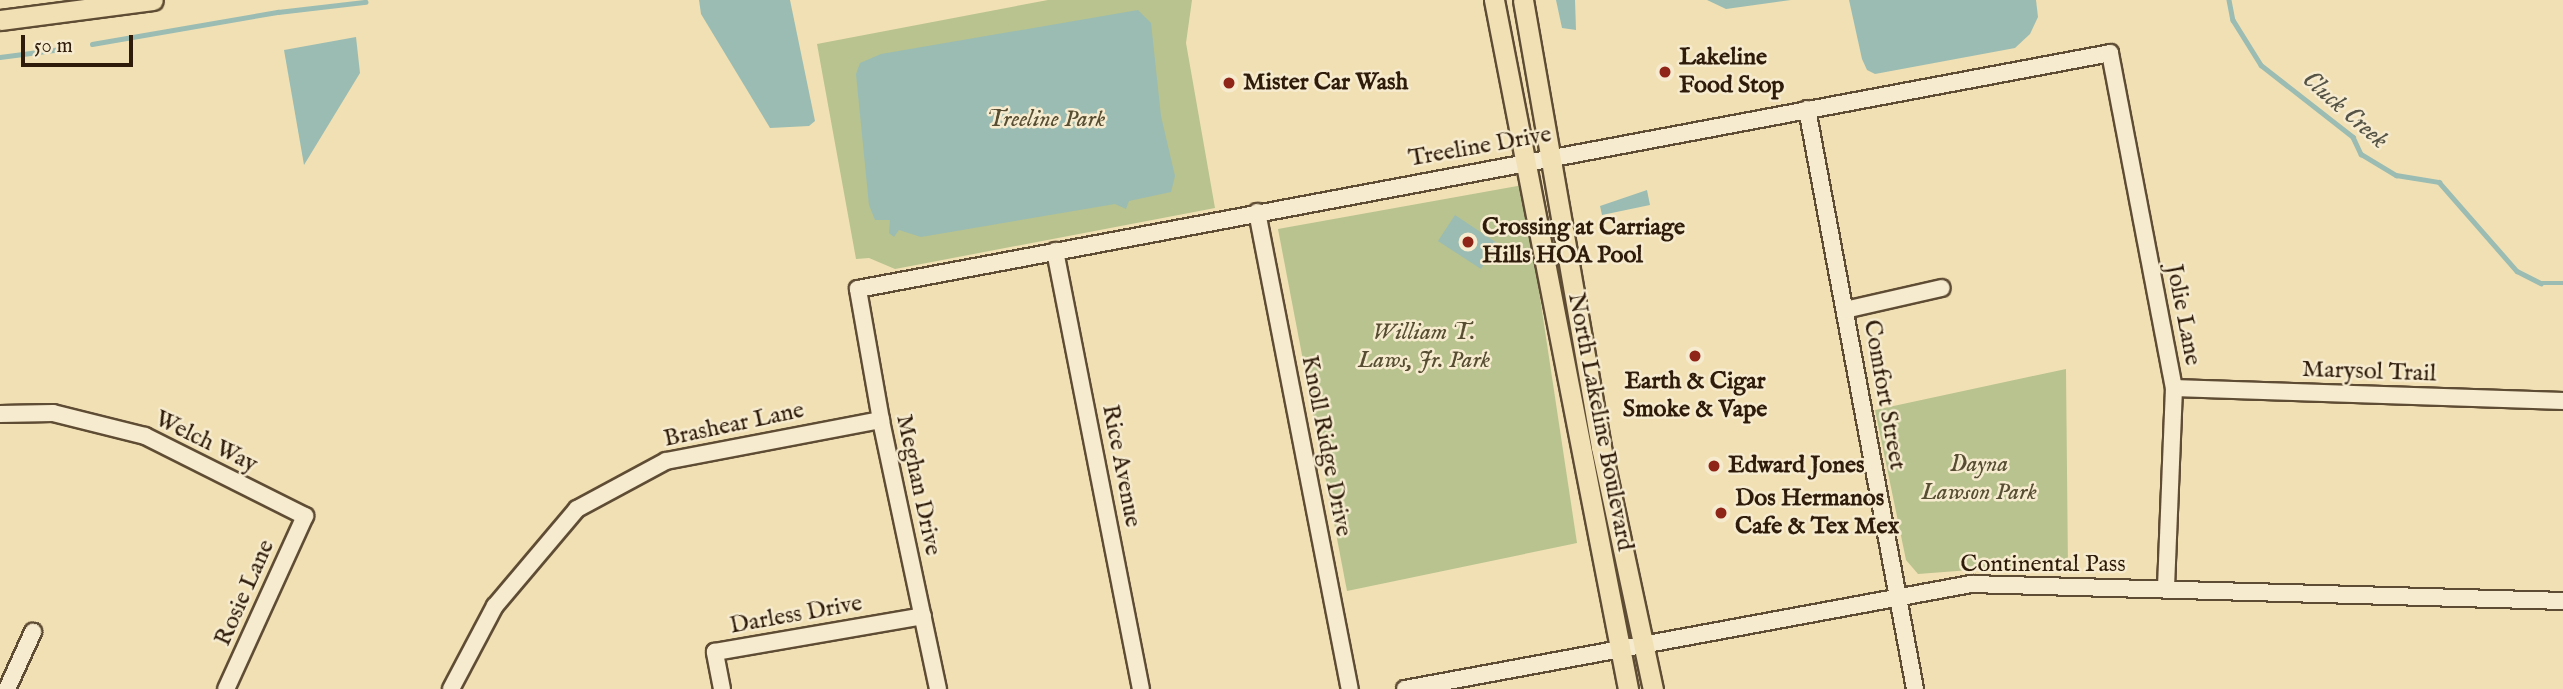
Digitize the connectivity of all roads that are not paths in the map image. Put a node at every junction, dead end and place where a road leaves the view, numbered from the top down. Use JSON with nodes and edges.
{"nodes":[{"id":1,"x":153,"y":0,"type":"edge"},
{"id":2,"x":1494,"y":0,"type":"edge"},
{"id":3,"x":1523,"y":0,"type":"edge"},
{"id":4,"x":0,"y":20,"type":"edge"},
{"id":5,"x":2110,"y":53,"type":"joint"},
{"id":6,"x":1807,"y":109,"type":"junction"},
{"id":7,"x":1550,"y":158,"type":"junction"},
{"id":8,"x":1526,"y":162,"type":"junction"},
{"id":9,"x":1257,"y":212,"type":"junction"},
{"id":10,"x":1055,"y":251,"type":"junction"},
{"id":11,"x":1942,"y":288,"type":"dead end"},
{"id":12,"x":858,"y":289,"type":"joint"},
{"id":13,"x":1845,"y":310,"type":"junction"},
{"id":14,"x":2174,"y":388,"type":"junction"},
{"id":15,"x":2563,"y":401,"type":"edge"},
{"id":16,"x":0,"y":414,"type":"edge"},
{"id":17,"x":881,"y":420,"type":"junction"},
{"id":18,"x":304,"y":516,"type":"joint"},
{"id":19,"x":2166,"y":589,"type":"junction"},
{"id":20,"x":1898,"y":596,"type":"junction"},
{"id":21,"x":2563,"y":601,"type":"edge"},
{"id":22,"x":923,"y":616,"type":"junction"},
{"id":23,"x":33,"y":632,"type":"dead end"},
{"id":24,"x":1644,"y":644,"type":"junction"},
{"id":25,"x":1620,"y":648,"type":"junction"},
{"id":26,"x":8,"y":689,"type":"edge"},
{"id":27,"x":226,"y":689,"type":"edge"},
{"id":28,"x":451,"y":689,"type":"edge"},
{"id":29,"x":722,"y":689,"type":"edge"},
{"id":30,"x":938,"y":689,"type":"edge"},
{"id":31,"x":1141,"y":689,"type":"edge"},
{"id":32,"x":1350,"y":689,"type":"edge"},
{"id":33,"x":1405,"y":689,"type":"edge"},
{"id":34,"x":1628,"y":689,"type":"edge"},
{"id":35,"x":1653,"y":689,"type":"edge"},
{"id":36,"x":1915,"y":689,"type":"edge"}],
"edges":[{"from":1,"to":4,"type":"main road"},
{"from":2,"to":8,"type":"main road","name":"North Lakeline Boulevard"},
{"from":3,"to":7,"type":"main road","name":"North Lakeline Boulevard"},
{"from":5,"to":6,"type":"street","name":"Treeline Drive"},
{"from":5,"to":14,"type":"street","name":"Jolie Lane"},
{"from":6,"to":7,"type":"street","name":"Treeline Drive"},
{"from":6,"to":13,"type":"street","name":"Comfort Street"},
{"from":7,"to":8,"type":"street","name":"Treeline Drive"},
{"from":7,"to":24,"type":"main road","name":"North Lakeline Boulevard"},
{"from":8,"to":9,"type":"street","name":"Treeline Drive"},
{"from":8,"to":25,"type":"main road","name":"North Lakeline Boulevard"},
{"from":9,"to":10,"type":"street","name":"Treeline Drive"},
{"from":9,"to":32,"type":"street","name":"Knoll Ridge Drive"},
{"from":10,"to":12,"type":"street","name":"Treeline Drive"},
{"from":10,"to":31,"type":"street","name":"Rice Avenue"},
{"from":11,"to":13,"type":"street"},
{"from":12,"to":17,"type":"street","name":"Meghan Drive"},
{"from":13,"to":20,"type":"street","name":"Comfort Street"},
{"from":14,"to":15,"type":"street","name":"Marysol Trail"},
{"from":14,"to":19,"type":"street","name":"Jolie Lane"},
{"from":16,"to":18,"type":"street","name":"Welch Way"},
{"from":17,"to":22,"type":"street","name":"Meghan Drive"},
{"from":17,"to":28,"type":"street","name":"Brashear Lane"},
{"from":18,"to":27,"type":"street","name":"Rosie Lane"},
{"from":19,"to":20,"type":"street","name":"Continental Pass"},
{"from":19,"to":21,"type":"street","name":"Continental Pass"},
{"from":20,"to":24,"type":"street","name":"Continental Pass"},
{"from":20,"to":36,"type":"street","name":"Comfort Street"},
{"from":22,"to":29,"type":"street","name":"Darless Drive"},
{"from":22,"to":30,"type":"street","name":"Meghan Drive"},
{"from":23,"to":26,"type":"street"},
{"from":24,"to":25,"type":"street","name":"Continental Pass"},
{"from":24,"to":35,"type":"main road","name":"North Lakeline Boulevard"},
{"from":25,"to":33,"type":"street","name":"Continental Pass"},
{"from":25,"to":34,"type":"main road","name":"North Lakeline Boulevard"}]}
